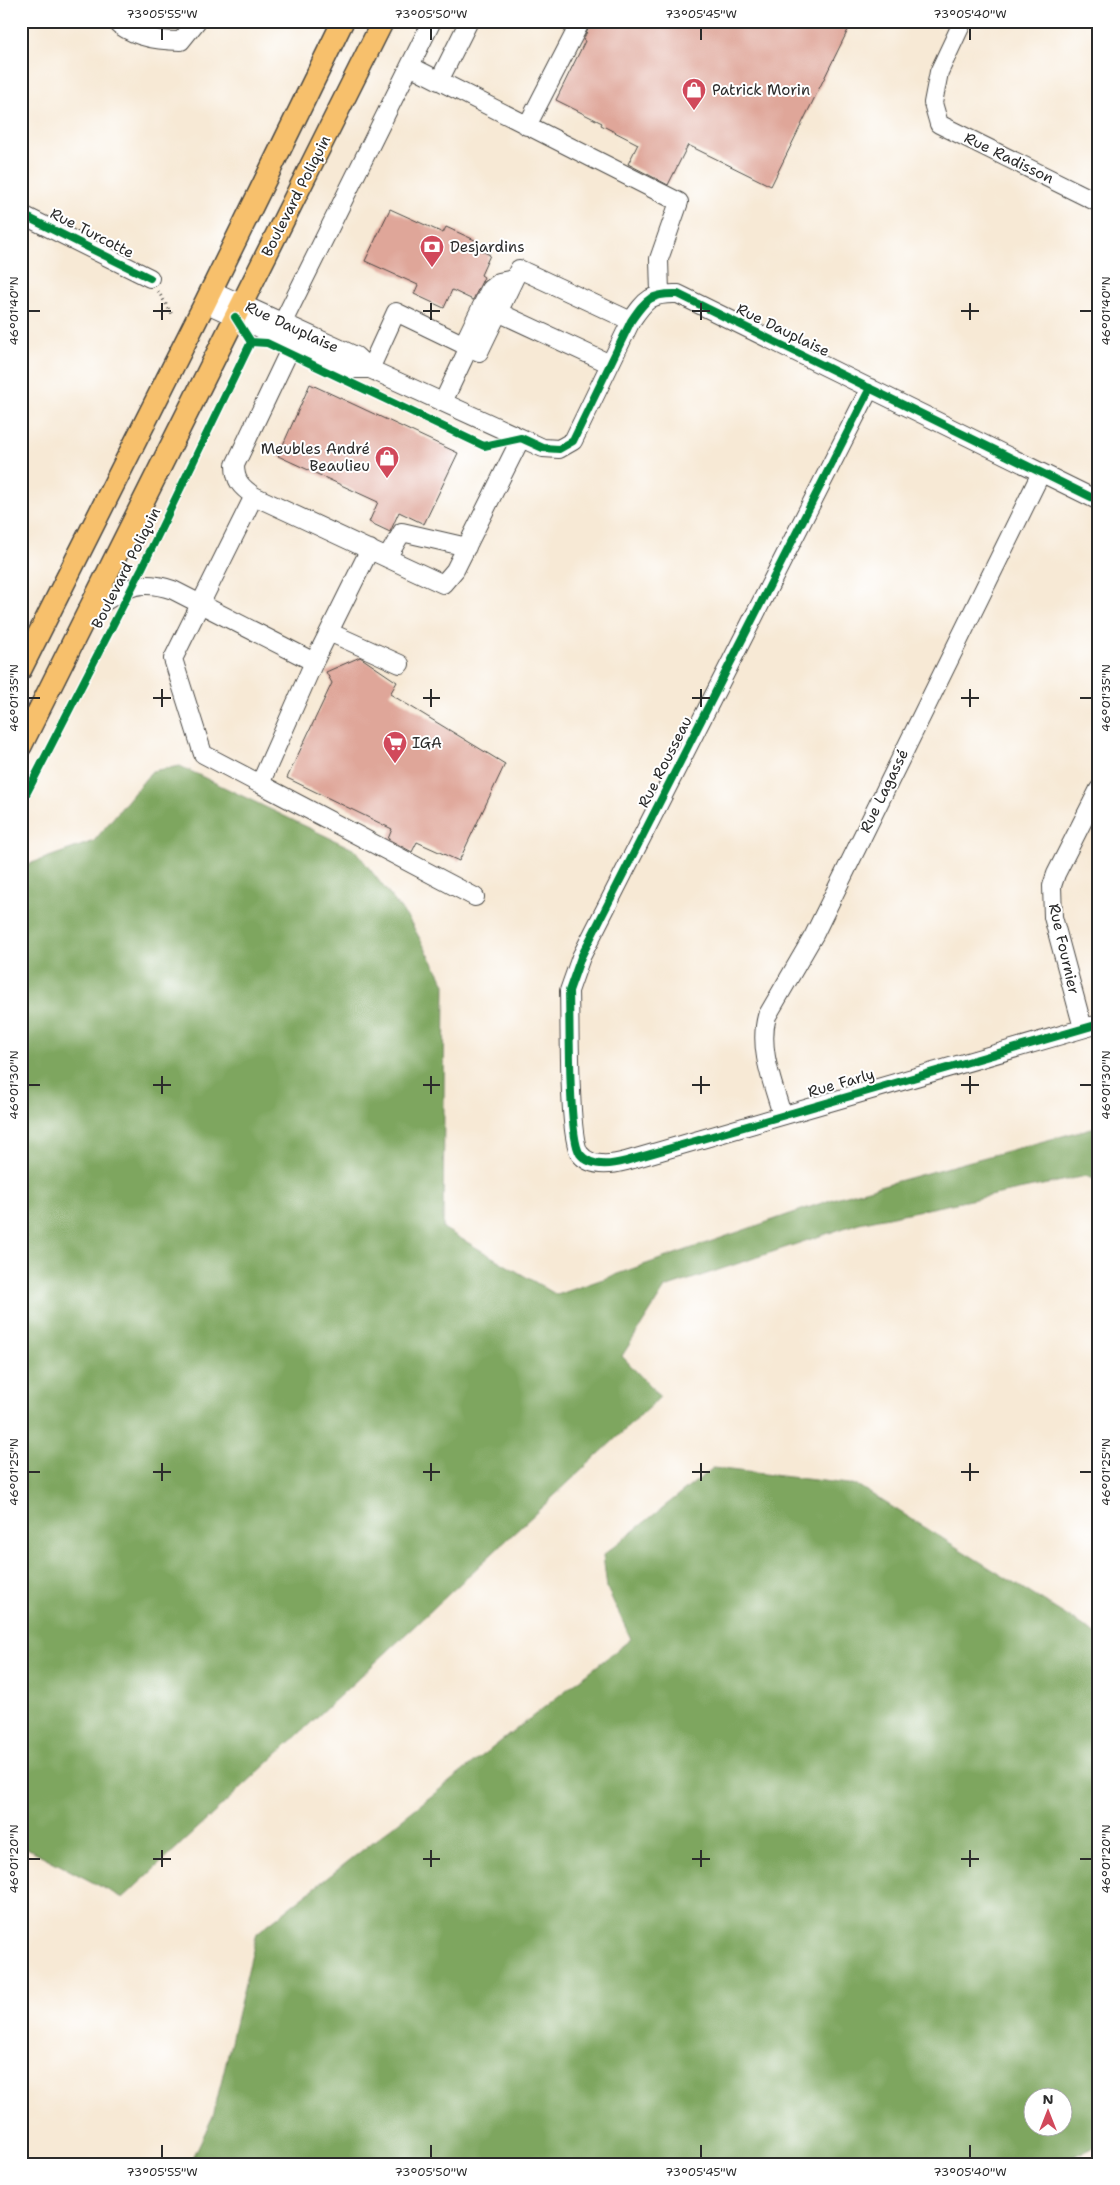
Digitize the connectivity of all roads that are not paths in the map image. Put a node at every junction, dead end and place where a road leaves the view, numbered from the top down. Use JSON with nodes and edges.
{"nodes":[{"id":1,"x":115,"y":21,"type":"edge"},
{"id":2,"x":197,"y":21,"type":"edge"},
{"id":3,"x":343,"y":21,"type":"edge"},
{"id":4,"x":383,"y":21,"type":"edge"},
{"id":5,"x":432,"y":21,"type":"edge"},
{"id":6,"x":470,"y":21,"type":"edge"},
{"id":7,"x":581,"y":21,"type":"edge"},
{"id":8,"x":963,"y":21,"type":"edge"},
{"id":9,"x":410,"y":66,"type":"junction"},
{"id":10,"x":439,"y":81,"type":"junction"},
{"id":11,"x":527,"y":126,"type":"junction"},
{"id":12,"x":1099,"y":203,"type":"edge"},
{"id":13,"x":21,"y":214,"type":"edge"},
{"id":14,"x":150,"y":278,"type":"road end"},
{"id":15,"x":514,"y":279,"type":"junction"},
{"id":16,"x":660,"y":293,"type":"junction"},
{"id":17,"x":208,"y":296,"type":"junction"},
{"id":18,"x":238,"y":310,"type":"junction"},
{"id":19,"x":498,"y":312,"type":"junction"},
{"id":20,"x":631,"y":321,"type":"junction"},
{"id":21,"x":280,"y":329,"type":"junction"},
{"id":22,"x":293,"y":343,"type":"junction"},
{"id":23,"x":466,"y":346,"type":"junction"},
{"id":24,"x":610,"y":364,"type":"junction"},
{"id":25,"x":370,"y":369,"type":"junction"},
{"id":26,"x":870,"y":388,"type":"junction"},
{"id":27,"x":443,"y":402,"type":"junction"},
{"id":28,"x":521,"y":438,"type":"junction"},
{"id":29,"x":1041,"y":473,"type":"junction"},
{"id":30,"x":254,"y":496,"type":"junction"},
{"id":31,"x":1099,"y":501,"type":"edge"},
{"id":32,"x":467,"y":547,"type":"junction"},
{"id":33,"x":370,"y":550,"type":"junction"},
{"id":34,"x":387,"y":558,"type":"junction"},
{"id":35,"x":200,"y":604,"type":"junction"},
{"id":36,"x":91,"y":610,"type":"junction"},
{"id":37,"x":329,"y":632,"type":"junction"},
{"id":38,"x":314,"y":662,"type":"junction"},
{"id":39,"x":400,"y":664,"type":"dead end"},
{"id":40,"x":21,"y":669,"type":"edge"},
{"id":41,"x":21,"y":746,"type":"edge"},
{"id":42,"x":260,"y":784,"type":"junction"},
{"id":43,"x":1099,"y":789,"type":"edge"},
{"id":44,"x":475,"y":897,"type":"dead end"},
{"id":45,"x":1091,"y":1026,"type":"edge"},
{"id":46,"x":782,"y":1115,"type":"junction"},
{"id":47,"x":591,"y":1163,"type":"joint"}],
"edges":[{"from":1,"to":2,"type":"street"},
{"from":3,"to":17,"type":"main road"},
{"from":4,"to":18,"type":"main road","name":"Boulevard Poliquin"},
{"from":5,"to":9,"type":"street"},
{"from":6,"to":10,"type":"street"},
{"from":7,"to":11,"type":"street"},
{"from":8,"to":12,"type":"street","name":"Rue Radisson"},
{"from":9,"to":10,"type":"street"},
{"from":9,"to":21,"type":"street"},
{"from":10,"to":11,"type":"street"},
{"from":11,"to":16,"type":"street"},
{"from":13,"to":14,"type":"street","name":"Rue Turcotte"},
{"from":15,"to":19,"type":"street"},
{"from":15,"to":20,"type":"street"},
{"from":15,"to":23,"type":"street"},
{"from":16,"to":20,"type":"street","name":"Rue Dauplaise"},
{"from":16,"to":26,"type":"street","name":"Rue Dauplaise"},
{"from":17,"to":18,"type":"street","name":"Rue Dauplaise"},
{"from":17,"to":40,"type":"main road"},
{"from":18,"to":21,"type":"street","name":"Rue Dauplaise"},
{"from":18,"to":36,"type":"main road","name":"Boulevard Poliquin"},
{"from":19,"to":23,"type":"street"},
{"from":19,"to":24,"type":"street"},
{"from":20,"to":24,"type":"street","name":"Rue Dauplaise"},
{"from":21,"to":22,"type":"street","name":"Rue Dauplaise"},
{"from":21,"to":25,"type":"street","name":"Rue Dauplaise"},
{"from":22,"to":25,"type":"street","name":"Rue Dauplaise"},
{"from":22,"to":30,"type":"street"},
{"from":23,"to":25,"type":"street"},
{"from":23,"to":27,"type":"street"},
{"from":24,"to":28,"type":"street","name":"Rue Dauplaise"},
{"from":25,"to":27,"type":"street","name":"Rue Dauplaise"},
{"from":26,"to":29,"type":"street","name":"Rue Dauplaise"},
{"from":26,"to":47,"type":"street","name":"Rue Rousseau"},
{"from":27,"to":28,"type":"street","name":"Rue Dauplaise"},
{"from":28,"to":32,"type":"street"},
{"from":29,"to":31,"type":"street","name":"Rue Dauplaise"},
{"from":29,"to":46,"type":"street","name":"Rue Lagassé"},
{"from":30,"to":33,"type":"street"},
{"from":30,"to":35,"type":"street"},
{"from":32,"to":34,"type":"street"},
{"from":32,"to":34,"type":"street"},
{"from":33,"to":34,"type":"street"},
{"from":33,"to":37,"type":"street"},
{"from":35,"to":36,"type":"street"},
{"from":35,"to":38,"type":"street"},
{"from":35,"to":42,"type":"street"},
{"from":36,"to":41,"type":"main road","name":"Boulevard Poliquin"},
{"from":37,"to":38,"type":"street"},
{"from":37,"to":39,"type":"street"},
{"from":38,"to":42,"type":"street"},
{"from":42,"to":44,"type":"street"},
{"from":43,"to":45,"type":"street","name":"Rue Fournier"},
{"from":45,"to":46,"type":"street","name":"Rue Farly"},
{"from":46,"to":47,"type":"street","name":"Rue Farly"}]}
